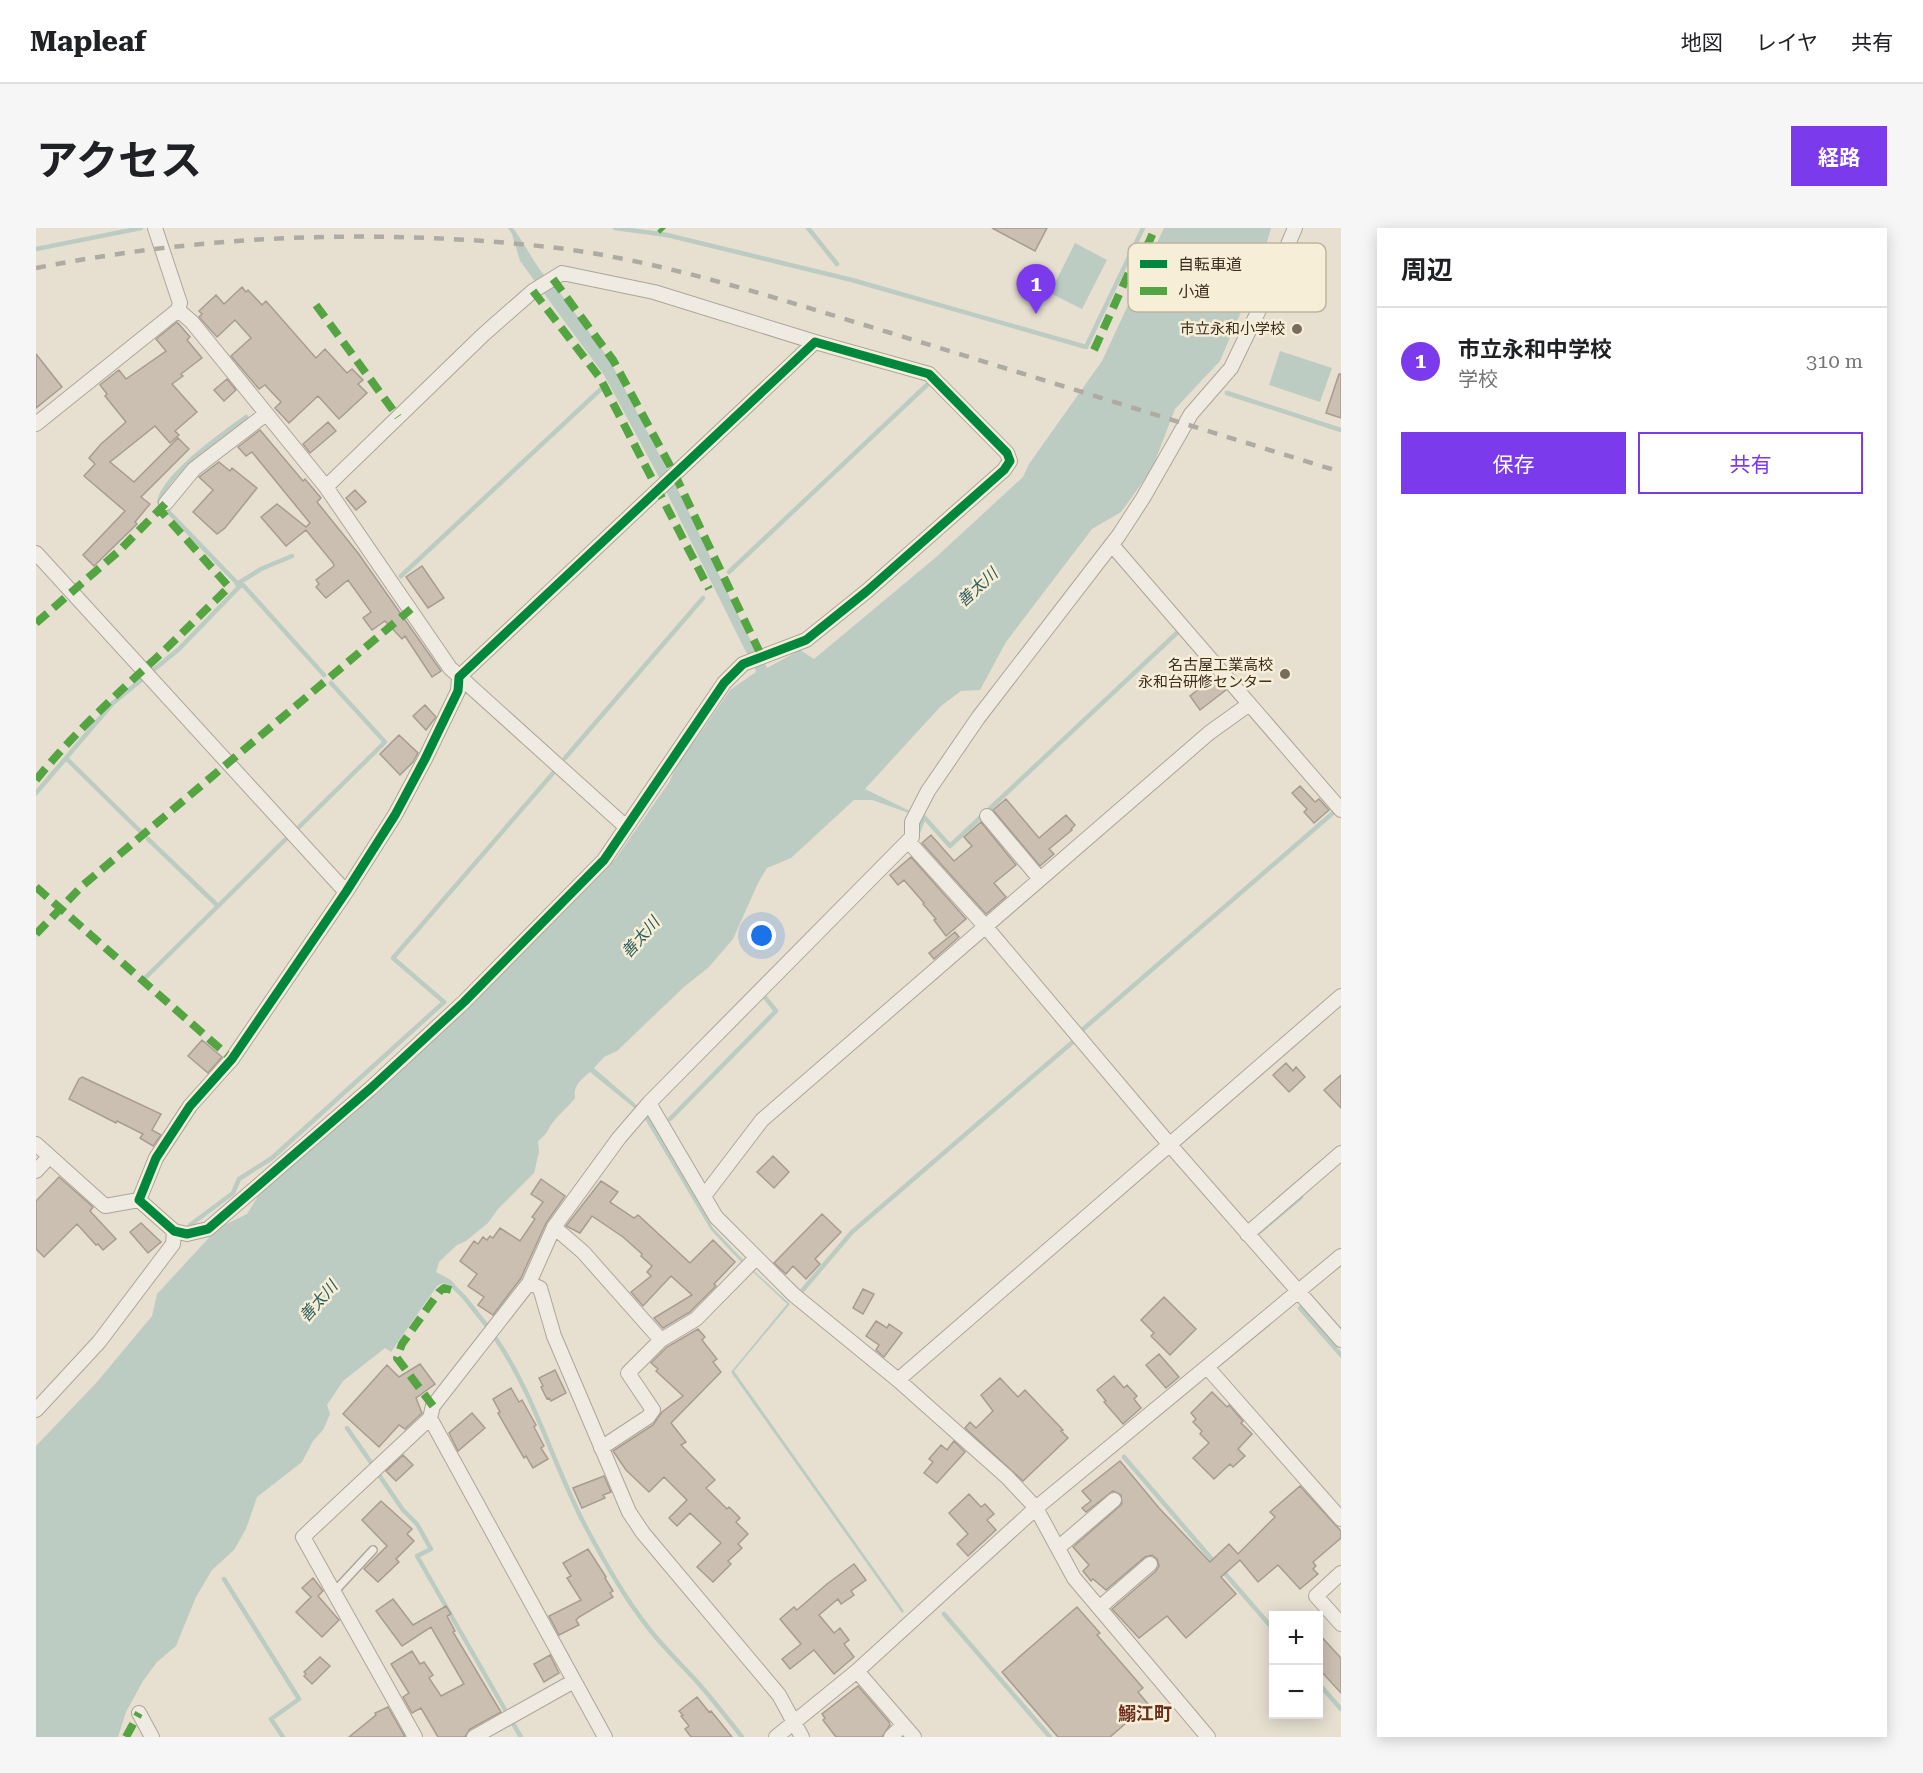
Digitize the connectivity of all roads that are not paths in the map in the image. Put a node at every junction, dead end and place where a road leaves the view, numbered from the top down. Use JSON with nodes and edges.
{"nodes":[{"id":1,"x":155,"y":228,"type":"edge"},
{"id":2,"x":1295,"y":228,"type":"edge"},
{"id":3,"x":1289,"y":243,"type":"edge"},
{"id":4,"x":178,"y":310,"type":"junction"},
{"id":5,"x":1258,"y":312,"type":"edge"},
{"id":6,"x":815,"y":342,"type":"junction"},
{"id":7,"x":266,"y":414,"type":"junction"},
{"id":8,"x":36,"y":424,"type":"edge"},
{"id":9,"x":326,"y":487,"type":"junction"},
{"id":10,"x":166,"y":503,"type":"dead end"},
{"id":11,"x":1112,"y":545,"type":"junction"},
{"id":12,"x":36,"y":553,"type":"edge"},
{"id":13,"x":459,"y":677,"type":"junction"},
{"id":14,"x":1248,"y":705,"type":"junction"},
{"id":15,"x":1341,"y":810,"type":"edge"},
{"id":16,"x":987,"y":816,"type":"dead end"},
{"id":17,"x":625,"y":826,"type":"junction"},
{"id":18,"x":908,"y":840,"type":"junction"},
{"id":19,"x":1040,"y":879,"type":"junction"},
{"id":20,"x":346,"y":892,"type":"junction"},
{"id":21,"x":985,"y":926,"type":"junction"},
{"id":22,"x":1341,"y":996,"type":"edge"},
{"id":23,"x":649,"y":1103,"type":"junction"},
{"id":24,"x":36,"y":1144,"type":"edge"},
{"id":25,"x":1170,"y":1145,"type":"junction"},
{"id":26,"x":1341,"y":1153,"type":"edge"},
{"id":27,"x":50,"y":1157,"type":"junction"},
{"id":28,"x":36,"y":1171,"type":"edge"},
{"id":29,"x":704,"y":1196,"type":"junction"},
{"id":30,"x":139,"y":1200,"type":"junction"},
{"id":31,"x":554,"y":1227,"type":"junction"},
{"id":32,"x":174,"y":1232,"type":"junction"},
{"id":33,"x":1247,"y":1234,"type":"junction"},
{"id":34,"x":1341,"y":1256,"type":"edge"},
{"id":35,"x":756,"y":1258,"type":"junction"},
{"id":36,"x":529,"y":1282,"type":"junction"},
{"id":37,"x":1298,"y":1291,"type":"junction"},
{"id":38,"x":1341,"y":1340,"type":"edge"},
{"id":39,"x":661,"y":1341,"type":"junction"},
{"id":40,"x":1207,"y":1367,"type":"junction"},
{"id":41,"x":898,"y":1380,"type":"junction"},
{"id":42,"x":36,"y":1410,"type":"edge"},
{"id":43,"x":430,"y":1418,"type":"junction"},
{"id":44,"x":602,"y":1448,"type":"junction"},
{"id":45,"x":1114,"y":1500,"type":"dead end"},
{"id":46,"x":1036,"y":1508,"type":"junction"},
{"id":47,"x":1341,"y":1519,"type":"edge"},
{"id":48,"x":1058,"y":1548,"type":"junction"},
{"id":49,"x":373,"y":1550,"type":"dead end"},
{"id":50,"x":1150,"y":1564,"type":"dead end"},
{"id":51,"x":1341,"y":1573,"type":"edge"},
{"id":52,"x":334,"y":1592,"type":"junction"},
{"id":53,"x":1099,"y":1608,"type":"junction"},
{"id":54,"x":1341,"y":1624,"type":"edge"},
{"id":55,"x":857,"y":1671,"type":"junction"},
{"id":56,"x":574,"y":1681,"type":"junction"},
{"id":57,"x":139,"y":1713,"type":"dead end"},
{"id":58,"x":794,"y":1724,"type":"junction"},
{"id":59,"x":903,"y":1725,"type":"junction"},
{"id":60,"x":152,"y":1737,"type":"edge"},
{"id":61,"x":415,"y":1737,"type":"edge"},
{"id":62,"x":474,"y":1737,"type":"edge"},
{"id":63,"x":605,"y":1737,"type":"edge"},
{"id":64,"x":776,"y":1737,"type":"edge"},
{"id":65,"x":802,"y":1737,"type":"edge"},
{"id":66,"x":891,"y":1737,"type":"edge"},
{"id":67,"x":914,"y":1737,"type":"edge"},
{"id":68,"x":1208,"y":1737,"type":"edge"}],
"edges":[{"from":1,"to":4,"type":"street"},
{"from":2,"to":3,"type":"street"},
{"from":4,"to":7,"type":"street"},
{"from":4,"to":8,"type":"street"},
{"from":5,"to":11,"type":"street"},
{"from":6,"to":9,"type":"street"},
{"from":6,"to":13,"type":"street"},
{"from":6,"to":17,"type":"street"},
{"from":7,"to":9,"type":"street"},
{"from":7,"to":10,"type":"street"},
{"from":9,"to":13,"type":"street"},
{"from":11,"to":14,"type":"street"},
{"from":11,"to":18,"type":"street"},
{"from":12,"to":20,"type":"street"},
{"from":13,"to":17,"type":"street"},
{"from":13,"to":20,"type":"street"},
{"from":14,"to":15,"type":"street"},
{"from":14,"to":19,"type":"street"},
{"from":16,"to":19,"type":"street"},
{"from":17,"to":32,"type":"street"},
{"from":18,"to":21,"type":"street"},
{"from":18,"to":23,"type":"street"},
{"from":19,"to":21,"type":"street"},
{"from":20,"to":30,"type":"street"},
{"from":21,"to":25,"type":"street"},
{"from":21,"to":29,"type":"street"},
{"from":22,"to":25,"type":"street"},
{"from":23,"to":29,"type":"street"},
{"from":23,"to":31,"type":"street"},
{"from":24,"to":27,"type":"street"},
{"from":25,"to":33,"type":"street"},
{"from":25,"to":41,"type":"street"},
{"from":26,"to":33,"type":"street"},
{"from":27,"to":28,"type":"street"},
{"from":27,"to":30,"type":"street"},
{"from":29,"to":35,"type":"street"},
{"from":30,"to":32,"type":"street"},
{"from":31,"to":36,"type":"street"},
{"from":31,"to":39,"type":"street"},
{"from":32,"to":42,"type":"street"},
{"from":33,"to":37,"type":"street"},
{"from":34,"to":37,"type":"street"},
{"from":35,"to":39,"type":"street"},
{"from":35,"to":41,"type":"street"},
{"from":36,"to":43,"type":"street"},
{"from":36,"to":44,"type":"street"},
{"from":37,"to":38,"type":"street"},
{"from":37,"to":40,"type":"street"},
{"from":39,"to":44,"type":"street"},
{"from":40,"to":46,"type":"street"},
{"from":40,"to":47,"type":"street"},
{"from":41,"to":46,"type":"street"},
{"from":43,"to":52,"type":"street"},
{"from":43,"to":56,"type":"street"},
{"from":44,"to":58,"type":"street"},
{"from":45,"to":48,"type":"street"},
{"from":46,"to":48,"type":"street"},
{"from":46,"to":55,"type":"street"},
{"from":48,"to":53,"type":"street"},
{"from":49,"to":52,"type":"lane"},
{"from":50,"to":53,"type":"street"},
{"from":51,"to":54,"type":"street"},
{"from":52,"to":61,"type":"street"},
{"from":53,"to":68,"type":"street"},
{"from":55,"to":58,"type":"street"},
{"from":55,"to":59,"type":"street"},
{"from":56,"to":62,"type":"street"},
{"from":56,"to":63,"type":"street"},
{"from":57,"to":60,"type":"street"},
{"from":58,"to":64,"type":"street"},
{"from":58,"to":65,"type":"street"},
{"from":59,"to":66,"type":"street"},
{"from":59,"to":67,"type":"street"}]}
